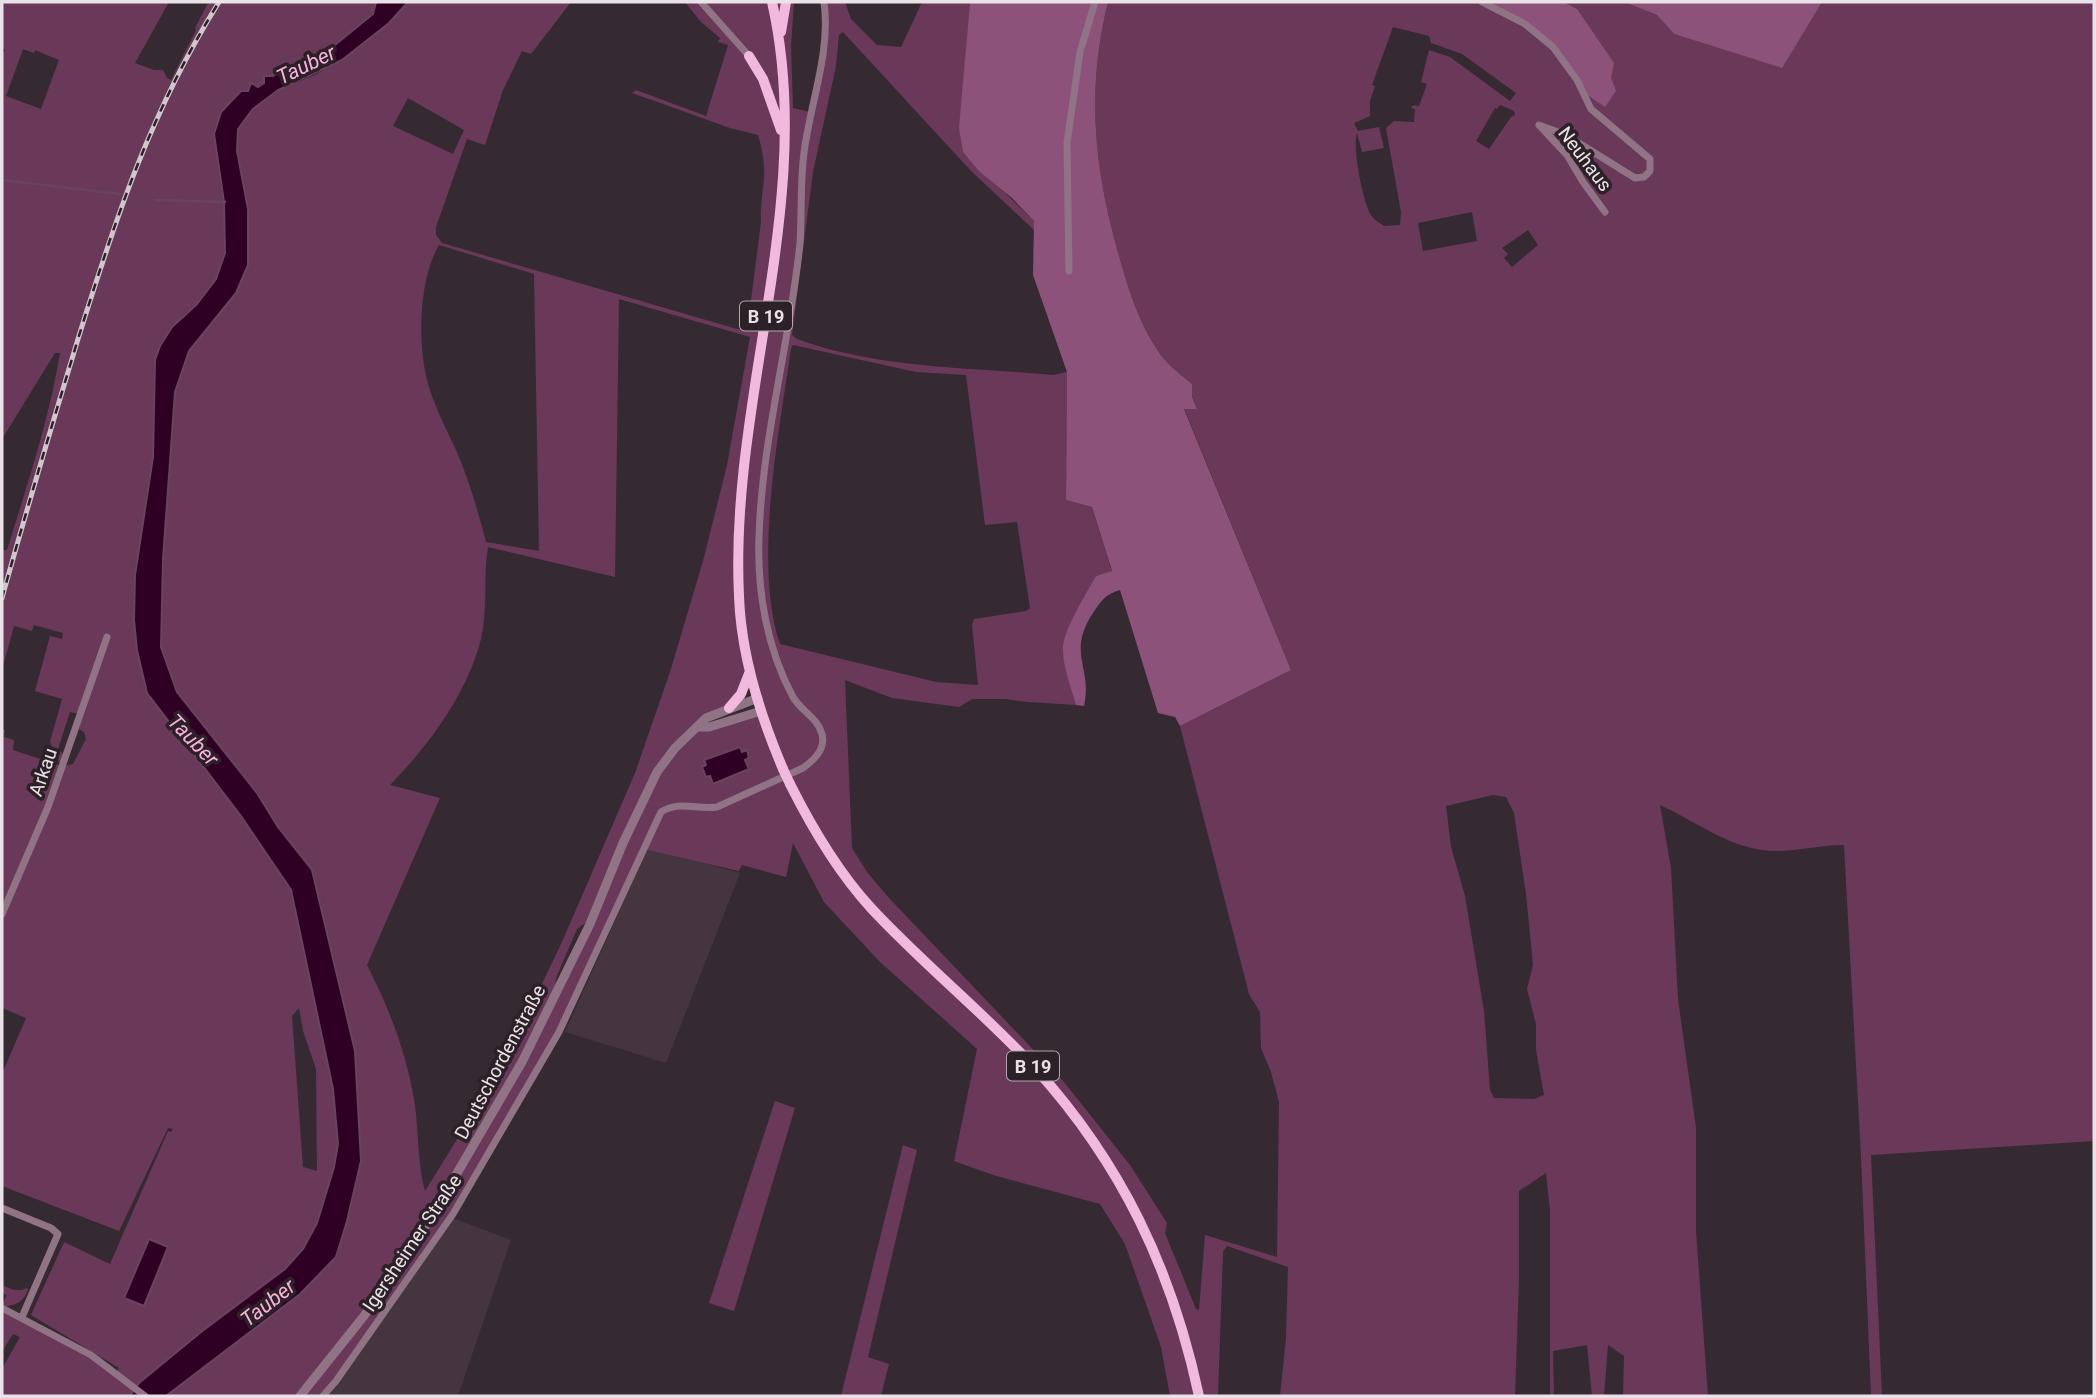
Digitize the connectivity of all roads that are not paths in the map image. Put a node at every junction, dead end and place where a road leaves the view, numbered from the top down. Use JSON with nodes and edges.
{"nodes":[{"id":1,"x":701,"y":2,"type":"edge"},
{"id":2,"x":772,"y":2,"type":"edge"},
{"id":3,"x":786,"y":2,"type":"edge"},
{"id":4,"x":824,"y":2,"type":"edge"},
{"id":5,"x":1095,"y":2,"type":"edge"},
{"id":6,"x":1482,"y":2,"type":"edge"},
{"id":7,"x":780,"y":42,"type":"junction"},
{"id":8,"x":749,"y":56,"type":"joint"},
{"id":9,"x":785,"y":143,"type":"junction"},
{"id":10,"x":1605,"y":212,"type":"dead end"},
{"id":11,"x":1069,"y":271,"type":"dead end"},
{"id":12,"x":107,"y":637,"type":"dead end"},
{"id":13,"x":750,"y":670,"type":"junction"},
{"id":14,"x":758,"y":698,"type":"junction"},
{"id":15,"x":729,"y":708,"type":"junction"},
{"id":16,"x":761,"y":711,"type":"junction"},
{"id":17,"x":697,"y":727,"type":"junction"},
{"id":18,"x":2,"y":914,"type":"edge"},
{"id":19,"x":2,"y":1208,"type":"edge"},
{"id":20,"x":2,"y":1308,"type":"edge"},
{"id":21,"x":22,"y":1317,"type":"junction"},
{"id":22,"x":145,"y":1396,"type":"edge"},
{"id":23,"x":300,"y":1396,"type":"edge"},
{"id":24,"x":323,"y":1396,"type":"edge"},
{"id":25,"x":1199,"y":1396,"type":"edge"}],
"edges":[{"from":1,"to":8,"type":"street"},
{"from":2,"to":7,"type":"main road","number":"B 19"},
{"from":3,"to":7,"type":"main road"},
{"from":4,"to":24,"type":"street","name":"Igersheimer Straße"},
{"from":5,"to":11,"type":"street"},
{"from":6,"to":10,"type":"street","name":"Neuhaus"},
{"from":7,"to":9,"type":"main road","number":"B 19"},
{"from":8,"to":9,"type":"main road"},
{"from":9,"to":13,"type":"main road","number":"B 19"},
{"from":12,"to":18,"type":"street","name":"Arkau"},
{"from":13,"to":14,"type":"main road","number":"B 19"},
{"from":13,"to":15,"type":"main road"},
{"from":14,"to":15,"type":"street","name":"Deutschordenstraße"},
{"from":14,"to":16,"type":"main road","number":"B 19"},
{"from":15,"to":17,"type":"street","name":"Deutschordenstraße"},
{"from":16,"to":17,"type":"street"},
{"from":16,"to":25,"type":"main road","number":"B 19","bridge":true},
{"from":17,"to":23,"type":"street","name":"Deutschordenstraße"},
{"from":19,"to":21,"type":"street"},
{"from":20,"to":21,"type":"street"},
{"from":21,"to":22,"type":"street"}]}
